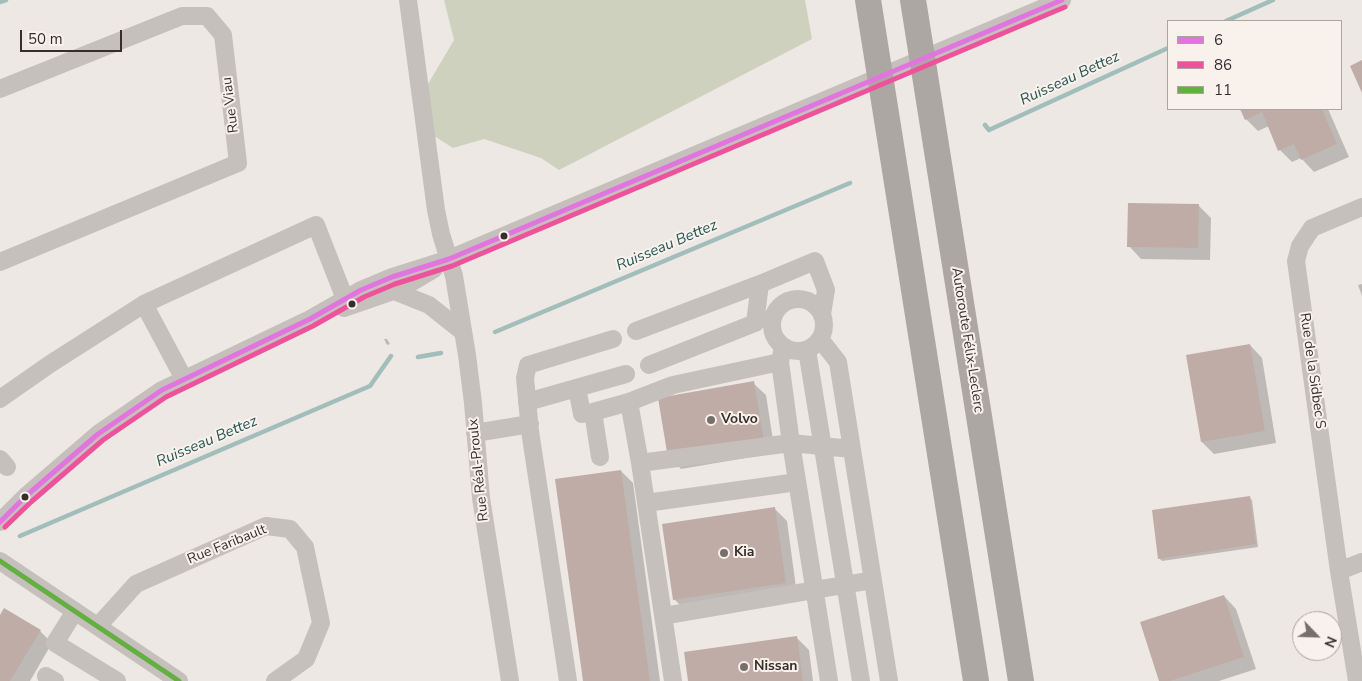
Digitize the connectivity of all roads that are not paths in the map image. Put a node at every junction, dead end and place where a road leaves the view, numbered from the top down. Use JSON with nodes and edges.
{"nodes":[{"id":1,"x":408,"y":0,"type":"edge"},
{"id":2,"x":868,"y":0,"type":"edge"},
{"id":3,"x":913,"y":0,"type":"edge"},
{"id":4,"x":1062,"y":0,"type":"edge"},
{"id":5,"x":0,"y":89,"type":"edge"},
{"id":6,"x":1362,"y":207,"type":"edge"},
{"id":7,"x":449,"y":259,"type":"junction"},
{"id":8,"x":0,"y":262,"type":"edge"},
{"id":9,"x":760,"y":284,"type":"junction"},
{"id":10,"x":394,"y":291,"type":"junction"},
{"id":11,"x":345,"y":300,"type":"junction"},
{"id":12,"x":144,"y":304,"type":"junction"},
{"id":13,"x":822,"y":314,"type":"junction"},
{"id":14,"x":310,"y":318,"type":"junction"},
{"id":15,"x":636,"y":331,"type":"dead end"},
{"id":16,"x":463,"y":332,"type":"junction"},
{"id":17,"x":613,"y":339,"type":"dead end"},
{"id":18,"x":814,"y":344,"type":"junction"},
{"id":19,"x":781,"y":355,"type":"junction"},
{"id":20,"x":649,"y":365,"type":"dead end"},
{"id":21,"x":626,"y":374,"type":"dead end"},
{"id":22,"x":184,"y":379,"type":"junction"},
{"id":23,"x":577,"y":388,"type":"junction"},
{"id":24,"x":0,"y":399,"type":"edge"},
{"id":25,"x":527,"y":402,"type":"junction"},
{"id":26,"x":629,"y":402,"type":"junction"},
{"id":27,"x":593,"y":412,"type":"junction"},
{"id":28,"x":530,"y":424,"type":"junction"},
{"id":29,"x":475,"y":433,"type":"junction"},
{"id":30,"x":791,"y":443,"type":"junction"},
{"id":31,"x":823,"y":446,"type":"junction"},
{"id":32,"x":852,"y":449,"type":"junction"},
{"id":33,"x":600,"y":457,"type":"dead end"},
{"id":34,"x":640,"y":463,"type":"junction"},
{"id":35,"x":797,"y":482,"type":"junction"},
{"id":36,"x":646,"y":503,"type":"junction"},
{"id":37,"x":0,"y":522,"type":"edge"},
{"id":38,"x":0,"y":561,"type":"edge"},
{"id":39,"x":1362,"y":562,"type":"edge"},
{"id":40,"x":1339,"y":571,"type":"junction"},
{"id":41,"x":873,"y":580,"type":"junction"},
{"id":42,"x":845,"y":584,"type":"junction"},
{"id":43,"x":814,"y":589,"type":"junction"},
{"id":44,"x":75,"y":611,"type":"junction"},
{"id":45,"x":663,"y":616,"type":"junction"},
{"id":46,"x":98,"y":626,"type":"junction"},
{"id":47,"x":117,"y":681,"type":"edge"},
{"id":48,"x":180,"y":681,"type":"edge"},
{"id":49,"x":275,"y":681,"type":"edge"},
{"id":50,"x":510,"y":681,"type":"edge"},
{"id":51,"x":568,"y":681,"type":"edge"},
{"id":52,"x":673,"y":681,"type":"edge"},
{"id":53,"x":829,"y":681,"type":"edge"},
{"id":54,"x":861,"y":681,"type":"edge"},
{"id":55,"x":889,"y":681,"type":"edge"},
{"id":56,"x":976,"y":681,"type":"edge"},
{"id":57,"x":1022,"y":681,"type":"edge"},
{"id":58,"x":1357,"y":681,"type":"edge"}],
"edges":[{"from":1,"to":7,"type":"street","name":"Rue Réal-Proulx"},
{"from":2,"to":56,"type":"highway"},
{"from":3,"to":57,"type":"highway","name":"Autoroute Félix-Leclerc"},
{"from":4,"to":7,"type":"street"},
{"from":5,"to":8,"type":"street","name":"Rue Viau"},
{"from":6,"to":40,"type":"street","name":"Rue de la Sidbec S"},
{"from":7,"to":10,"type":"street"},
{"from":7,"to":11,"type":"street"},
{"from":7,"to":16,"type":"street","name":"Rue Réal-Proulx"},
{"from":9,"to":13,"type":"street"},
{"from":9,"to":15,"type":"street"},
{"from":9,"to":20,"type":"street"},
{"from":10,"to":14,"type":"street"},
{"from":10,"to":16,"type":"street"},
{"from":11,"to":12,"type":"street"},
{"from":11,"to":14,"type":"street"},
{"from":12,"to":22,"type":"street"},
{"from":12,"to":24,"type":"street"},
{"from":13,"to":18,"type":"street"},
{"from":13,"to":19,"type":"street"},
{"from":14,"to":22,"type":"street"},
{"from":16,"to":29,"type":"street","name":"Rue Réal-Proulx"},
{"from":17,"to":25,"type":"street"},
{"from":18,"to":19,"type":"street"},
{"from":18,"to":31,"type":"street"},
{"from":18,"to":32,"type":"street"},
{"from":19,"to":26,"type":"street"},
{"from":19,"to":30,"type":"street"},
{"from":21,"to":23,"type":"street"},
{"from":22,"to":37,"type":"street"},
{"from":23,"to":25,"type":"street"},
{"from":23,"to":27,"type":"street"},
{"from":25,"to":28,"type":"street"},
{"from":26,"to":27,"type":"street"},
{"from":26,"to":34,"type":"street"},
{"from":27,"to":33,"type":"street"},
{"from":28,"to":29,"type":"street"},
{"from":28,"to":51,"type":"street"},
{"from":29,"to":50,"type":"street","name":"Rue Réal-Proulx"},
{"from":30,"to":31,"type":"street"},
{"from":30,"to":34,"type":"street"},
{"from":30,"to":35,"type":"street"},
{"from":31,"to":32,"type":"street"},
{"from":31,"to":42,"type":"street"},
{"from":32,"to":41,"type":"street"},
{"from":34,"to":36,"type":"street"},
{"from":35,"to":36,"type":"street"},
{"from":35,"to":43,"type":"street"},
{"from":36,"to":45,"type":"street"},
{"from":38,"to":44,"type":"street"},
{"from":39,"to":40,"type":"street"},
{"from":40,"to":58,"type":"street","name":"Rue de la Sidbec S"},
{"from":41,"to":42,"type":"street"},
{"from":41,"to":55,"type":"street"},
{"from":42,"to":43,"type":"street"},
{"from":42,"to":54,"type":"street"},
{"from":43,"to":45,"type":"street"},
{"from":43,"to":53,"type":"street"},
{"from":44,"to":46,"type":"street"},
{"from":44,"to":47,"type":"street"},
{"from":45,"to":52,"type":"street"},
{"from":46,"to":48,"type":"street"},
{"from":46,"to":49,"type":"street","name":"Rue Faribault"}]}
